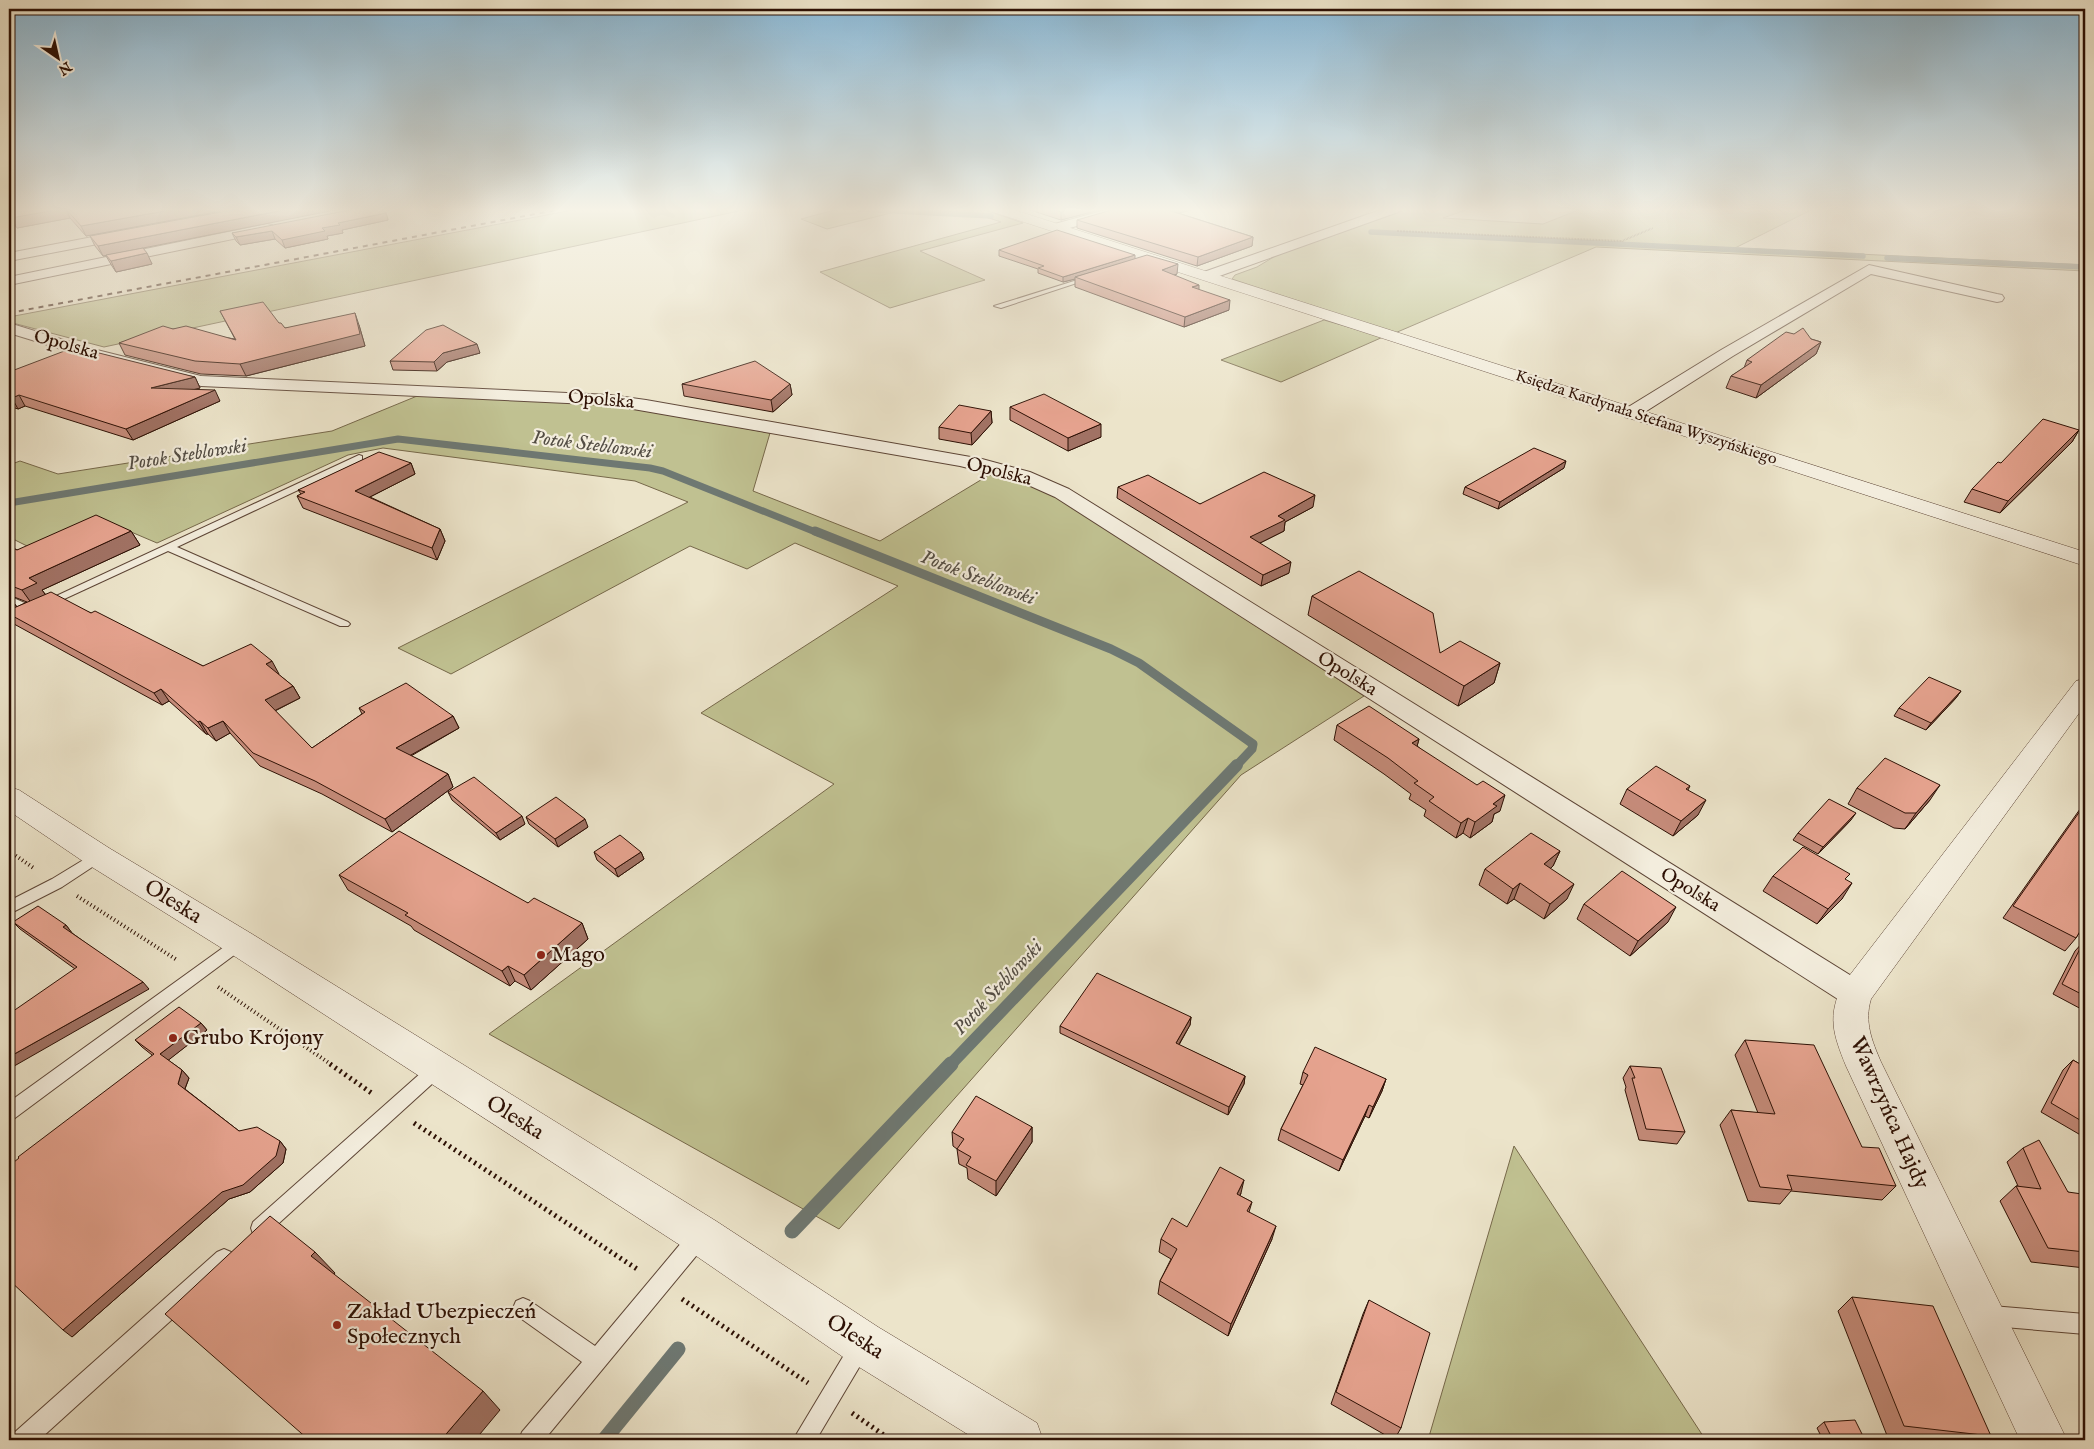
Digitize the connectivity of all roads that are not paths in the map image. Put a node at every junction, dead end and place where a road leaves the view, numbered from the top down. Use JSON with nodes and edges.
{"nodes":[{"id":1,"x":26,"y":277,"type":"edge"},
{"id":2,"x":1093,"y":277,"type":"edge"},
{"id":3,"x":1208,"y":277,"type":"edge"},
{"id":4,"x":1856,"y":277,"type":"edge"},
{"id":5,"x":1903,"y":277,"type":"edge"},
{"id":6,"x":9,"y":280,"type":"edge"},
{"id":7,"x":1997,"y":298,"type":"dead end"},
{"id":8,"x":998,"y":306,"type":"dead end"},
{"id":9,"x":9,"y":328,"type":"edge"},
{"id":10,"x":1631,"y":413,"type":"junction"},
{"id":11,"x":359,"y":458,"type":"dead end"},
{"id":12,"x":169,"y":547,"type":"junction"},
{"id":13,"x":2085,"y":559,"type":"edge"},
{"id":14,"x":9,"y":599,"type":"edge"},
{"id":15,"x":32,"y":610,"type":"junction"},
{"id":16,"x":16,"y":617,"type":"edge"},
{"id":17,"x":344,"y":624,"type":"dead end"},
{"id":18,"x":2082,"y":696,"type":"edge"},
{"id":19,"x":9,"y":797,"type":"edge"},
{"id":20,"x":98,"y":856,"type":"junction"},
{"id":21,"x":9,"y":908,"type":"edge"},
{"id":22,"x":240,"y":943,"type":"junction"},
{"id":23,"x":1855,"y":994,"type":"junction"},
{"id":24,"x":437,"y":1069,"type":"junction"},
{"id":25,"x":9,"y":1112,"type":"edge"},
{"id":26,"x":701,"y":1235,"type":"junction"},
{"id":27,"x":523,"y":1308,"type":"dead end"},
{"id":28,"x":1984,"y":1316,"type":"junction"},
{"id":29,"x":2085,"y":1324,"type":"edge"},
{"id":30,"x":862,"y":1343,"type":"junction"},
{"id":31,"x":597,"y":1360,"type":"junction"},
{"id":32,"x":23,"y":1440,"type":"edge"},
{"id":33,"x":530,"y":1440,"type":"edge"},
{"id":34,"x":804,"y":1440,"type":"edge"},
{"id":35,"x":1020,"y":1440,"type":"edge"},
{"id":36,"x":2044,"y":1440,"type":"edge"}],
"edges":[{"from":1,"to":6,"type":"street"},
{"from":2,"to":8,"type":"lane"},
{"from":3,"to":10,"type":"street","name":"Księdza Kardynała Stefana Wyszyńskiego"},
{"from":4,"to":10,"type":"street"},
{"from":5,"to":7,"type":"street"},
{"from":9,"to":23,"type":"street","name":"Opolska"},
{"from":10,"to":13,"type":"street","name":"Księdza Kardynała Stefana Wyszyńskiego"},
{"from":11,"to":12,"type":"lane"},
{"from":12,"to":15,"type":"lane"},
{"from":12,"to":17,"type":"lane"},
{"from":14,"to":15,"type":"lane"},
{"from":15,"to":16,"type":"lane"},
{"from":18,"to":23,"type":"street","name":"Wawrzyńca Hajdy"},
{"from":19,"to":20,"type":"street","name":"Oleska"},
{"from":20,"to":21,"type":"lane"},
{"from":20,"to":22,"type":"street","name":"Oleska"},
{"from":22,"to":24,"type":"street","name":"Oleska"},
{"from":22,"to":25,"type":"lane"},
{"from":23,"to":28,"type":"street","name":"Wawrzyńca Hajdy"},
{"from":24,"to":26,"type":"street","name":"Oleska"},
{"from":24,"to":32,"type":"lane"},
{"from":26,"to":30,"type":"street","name":"Oleska"},
{"from":26,"to":31,"type":"lane"},
{"from":27,"to":31,"type":"lane"},
{"from":28,"to":29,"type":"lane"},
{"from":28,"to":36,"type":"street","name":"Wawrzyńca Hajdy"},
{"from":30,"to":34,"type":"lane"},
{"from":30,"to":35,"type":"street","name":"Oleska"},
{"from":31,"to":33,"type":"lane"}]}
